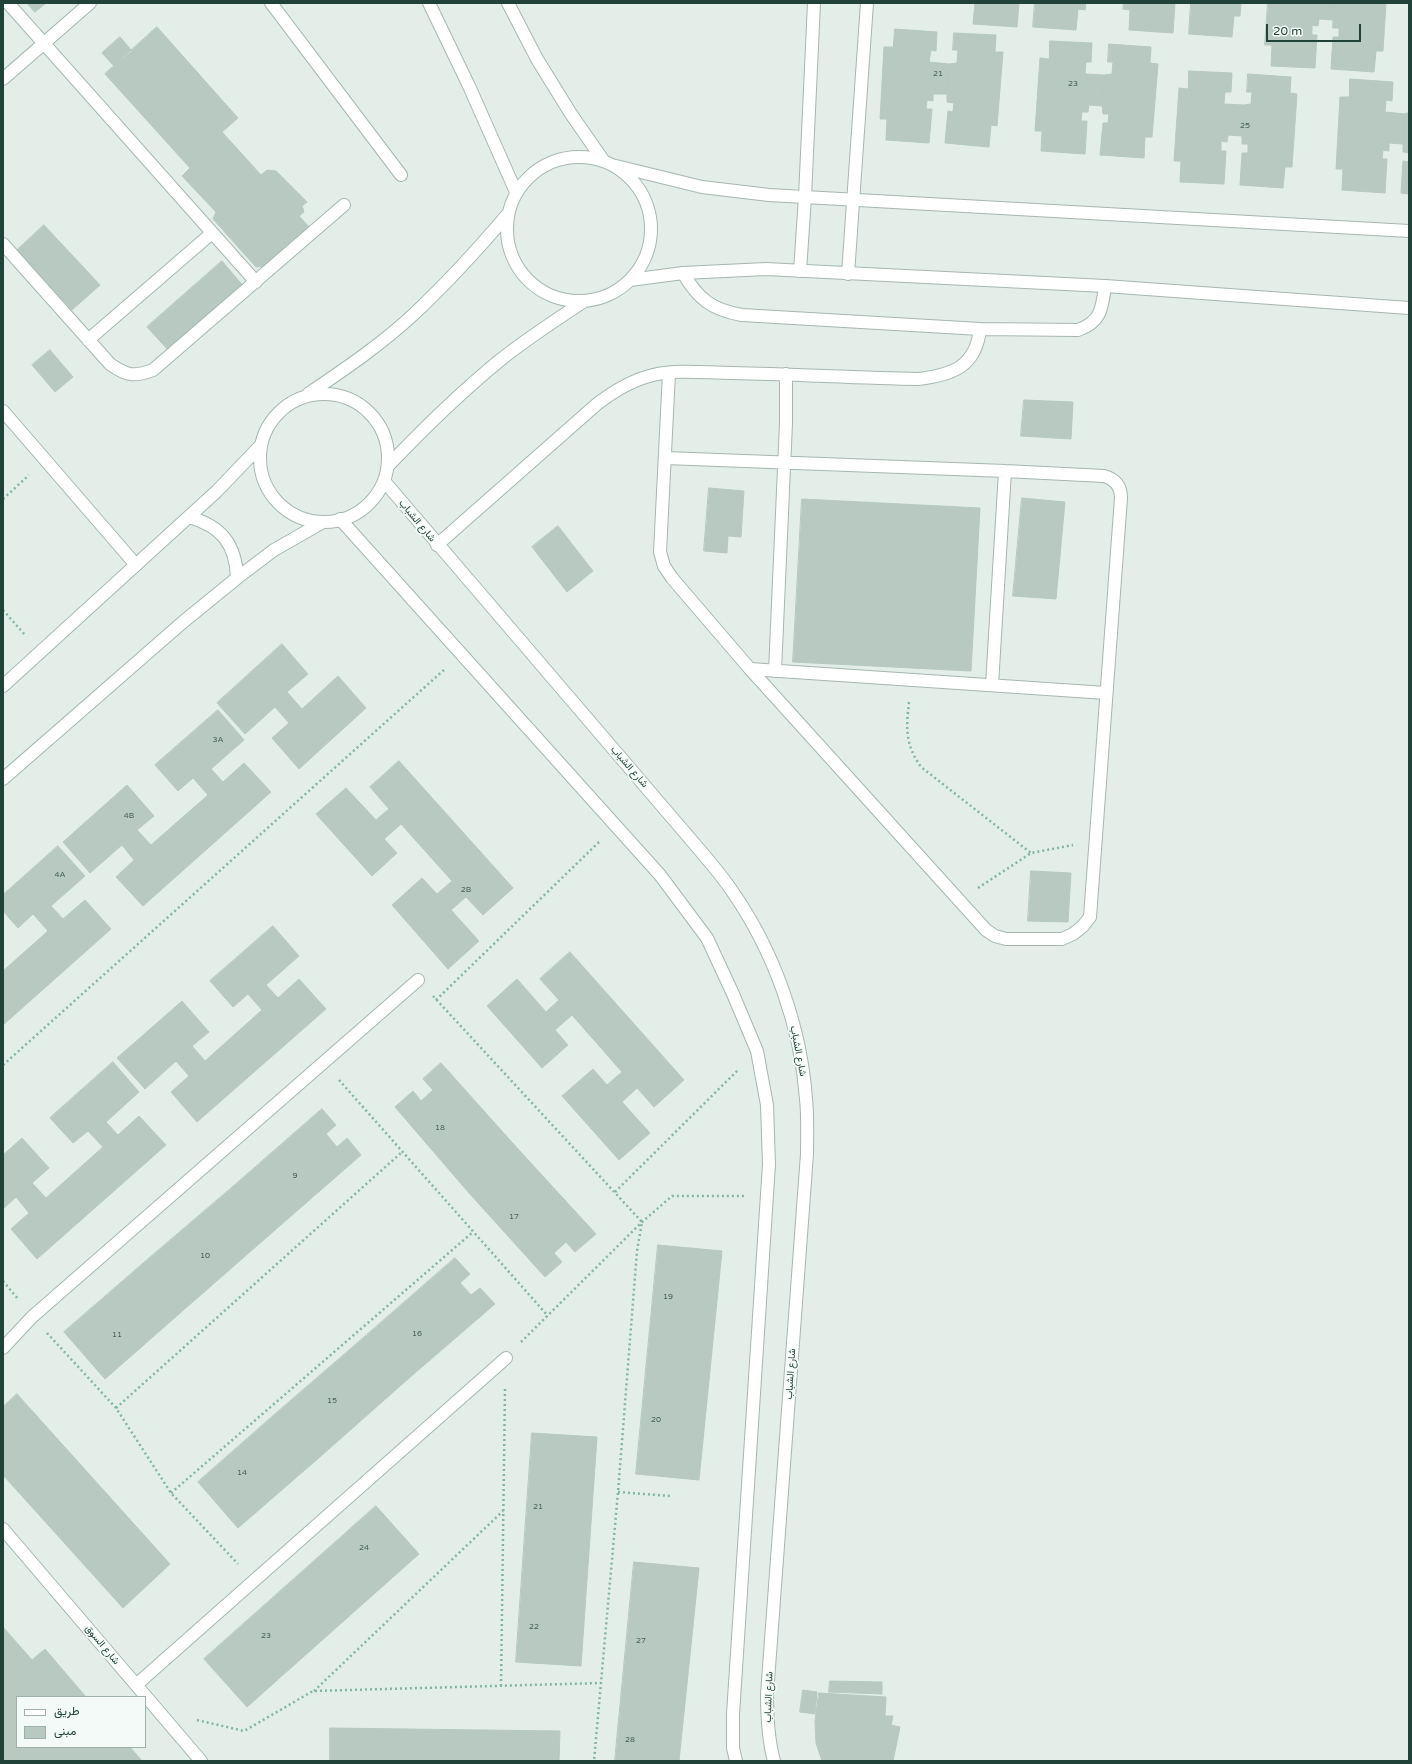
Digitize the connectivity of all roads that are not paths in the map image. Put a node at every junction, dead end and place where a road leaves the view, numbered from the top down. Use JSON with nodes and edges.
{"nodes":[{"id":1,"x":8,"y":3,"type":"edge"},
{"id":2,"x":90,"y":3,"type":"edge"},
{"id":3,"x":271,"y":3,"type":"edge"},
{"id":4,"x":429,"y":3,"type":"edge"},
{"id":5,"x":508,"y":3,"type":"edge"},
{"id":6,"x":814,"y":3,"type":"edge"},
{"id":7,"x":867,"y":3,"type":"edge"},
{"id":8,"x":44,"y":43,"type":"junction"},
{"id":9,"x":3,"y":79,"type":"edge"},
{"id":10,"x":603,"y":160,"type":"junction"},
{"id":11,"x":616,"y":166,"type":"junction"},
{"id":12,"x":401,"y":175,"type":"dead end"},
{"id":13,"x":516,"y":192,"type":"junction"},
{"id":14,"x":806,"y":197,"type":"junction"},
{"id":15,"x":853,"y":200,"type":"junction"},
{"id":16,"x":344,"y":205,"type":"dead end"},
{"id":17,"x":507,"y":215,"type":"junction"},
{"id":18,"x":1409,"y":231,"type":"edge"},
{"id":19,"x":212,"y":233,"type":"junction"},
{"id":20,"x":3,"y":244,"type":"edge"},
{"id":21,"x":800,"y":271,"type":"junction"},
{"id":22,"x":683,"y":273,"type":"junction"},
{"id":23,"x":848,"y":274,"type":"junction"},
{"id":24,"x":630,"y":280,"type":"junction"},
{"id":25,"x":256,"y":282,"type":"junction"},
{"id":26,"x":1104,"y":286,"type":"junction"},
{"id":27,"x":583,"y":302,"type":"junction"},
{"id":28,"x":1409,"y":308,"type":"edge"},
{"id":29,"x":980,"y":329,"type":"junction"},
{"id":30,"x":88,"y":340,"type":"junction"},
{"id":31,"x":669,"y":373,"type":"junction"},
{"id":32,"x":786,"y":374,"type":"junction"},
{"id":33,"x":307,"y":396,"type":"junction"},
{"id":34,"x":3,"y":411,"type":"edge"},
{"id":35,"x":261,"y":445,"type":"junction"},
{"id":36,"x":666,"y":458,"type":"junction"},
{"id":37,"x":784,"y":462,"type":"junction"},
{"id":38,"x":388,"y":466,"type":"junction"},
{"id":39,"x":1005,"y":470,"type":"junction"},
{"id":40,"x":384,"y":481,"type":"junction"},
{"id":41,"x":189,"y":517,"type":"junction"},
{"id":42,"x":340,"y":519,"type":"junction"},
{"id":43,"x":323,"y":522,"type":"junction"},
{"id":44,"x":437,"y":545,"type":"junction"},
{"id":45,"x":136,"y":565,"type":"junction"},
{"id":46,"x":237,"y":578,"type":"junction"},
{"id":47,"x":750,"y":669,"type":"junction"},
{"id":48,"x":774,"y":671,"type":"junction"},
{"id":49,"x":992,"y":685,"type":"junction"},
{"id":50,"x":3,"y":686,"type":"edge"},
{"id":51,"x":1106,"y":692,"type":"junction"},
{"id":52,"x":3,"y":779,"type":"edge"},
{"id":53,"x":418,"y":980,"type":"road end"},
{"id":54,"x":3,"y":1348,"type":"edge"},
{"id":55,"x":506,"y":1358,"type":"road end"},
{"id":56,"x":3,"y":1529,"type":"edge"},
{"id":57,"x":136,"y":1685,"type":"junction"},
{"id":58,"x":145,"y":1696,"type":"edge"},
{"id":59,"x":146,"y":1697,"type":"edge"},
{"id":60,"x":201,"y":1761,"type":"edge"},
{"id":61,"x":736,"y":1761,"type":"edge"},
{"id":62,"x":774,"y":1761,"type":"edge"}],
"edges":[{"from":1,"to":8,"type":"street"},
{"from":2,"to":8,"type":"street"},
{"from":3,"to":12,"type":"street"},
{"from":4,"to":13,"type":"street"},
{"from":5,"to":10,"type":"street"},
{"from":6,"to":14,"type":"street"},
{"from":7,"to":15,"type":"street"},
{"from":8,"to":9,"type":"street"},
{"from":8,"to":19,"type":"street"},
{"from":10,"to":11,"type":"street"},
{"from":10,"to":13,"type":"street"},
{"from":11,"to":14,"type":"street"},
{"from":11,"to":24,"type":"street"},
{"from":13,"to":17,"type":"street"},
{"from":14,"to":15,"type":"street"},
{"from":14,"to":21,"type":"street"},
{"from":15,"to":18,"type":"street"},
{"from":15,"to":23,"type":"street"},
{"from":16,"to":25,"type":"street"},
{"from":17,"to":27,"type":"street"},
{"from":17,"to":33,"type":"street"},
{"from":19,"to":25,"type":"street"},
{"from":19,"to":30,"type":"street"},
{"from":20,"to":30,"type":"street"},
{"from":21,"to":22,"type":"street"},
{"from":21,"to":23,"type":"street"},
{"from":22,"to":24,"type":"street"},
{"from":22,"to":29,"type":"street"},
{"from":23,"to":26,"type":"street"},
{"from":24,"to":27,"type":"street"},
{"from":25,"to":30,"type":"street"},
{"from":26,"to":28,"type":"street"},
{"from":26,"to":29,"type":"street"},
{"from":27,"to":38,"type":"street"},
{"from":29,"to":32,"type":"street"},
{"from":31,"to":32,"type":"street"},
{"from":31,"to":36,"type":"street"},
{"from":31,"to":44,"type":"street"},
{"from":32,"to":37,"type":"street"},
{"from":33,"to":35,"type":"street"},
{"from":33,"to":38,"type":"street"},
{"from":34,"to":45,"type":"street"},
{"from":35,"to":41,"type":"street"},
{"from":35,"to":43,"type":"street"},
{"from":36,"to":37,"type":"street"},
{"from":36,"to":47,"type":"street"},
{"from":37,"to":39,"type":"street"},
{"from":37,"to":48,"type":"street"},
{"from":38,"to":40,"type":"street"},
{"from":39,"to":49,"type":"street"},
{"from":39,"to":51,"type":"street"},
{"from":40,"to":42,"type":"street"},
{"from":40,"to":44,"type":"street","name":"شارع الشباب"},
{"from":41,"to":45,"type":"street"},
{"from":41,"to":46,"type":"street"},
{"from":42,"to":43,"type":"street"},
{"from":42,"to":61,"type":"street"},
{"from":43,"to":46,"type":"street"},
{"from":44,"to":62,"type":"street","name":"شارع الشباب"},
{"from":45,"to":50,"type":"street"},
{"from":46,"to":52,"type":"street"},
{"from":47,"to":48,"type":"street"},
{"from":47,"to":51,"type":"street"},
{"from":48,"to":49,"type":"street"},
{"from":49,"to":51,"type":"street"},
{"from":53,"to":54,"type":"street"},
{"from":55,"to":57,"type":"street"},
{"from":56,"to":57,"type":"street","name":"شارع السوق"},
{"from":57,"to":58,"type":"street","name":"شارع السوق"},
{"from":59,"to":60,"type":"street","name":"شارع السوق"}]}
